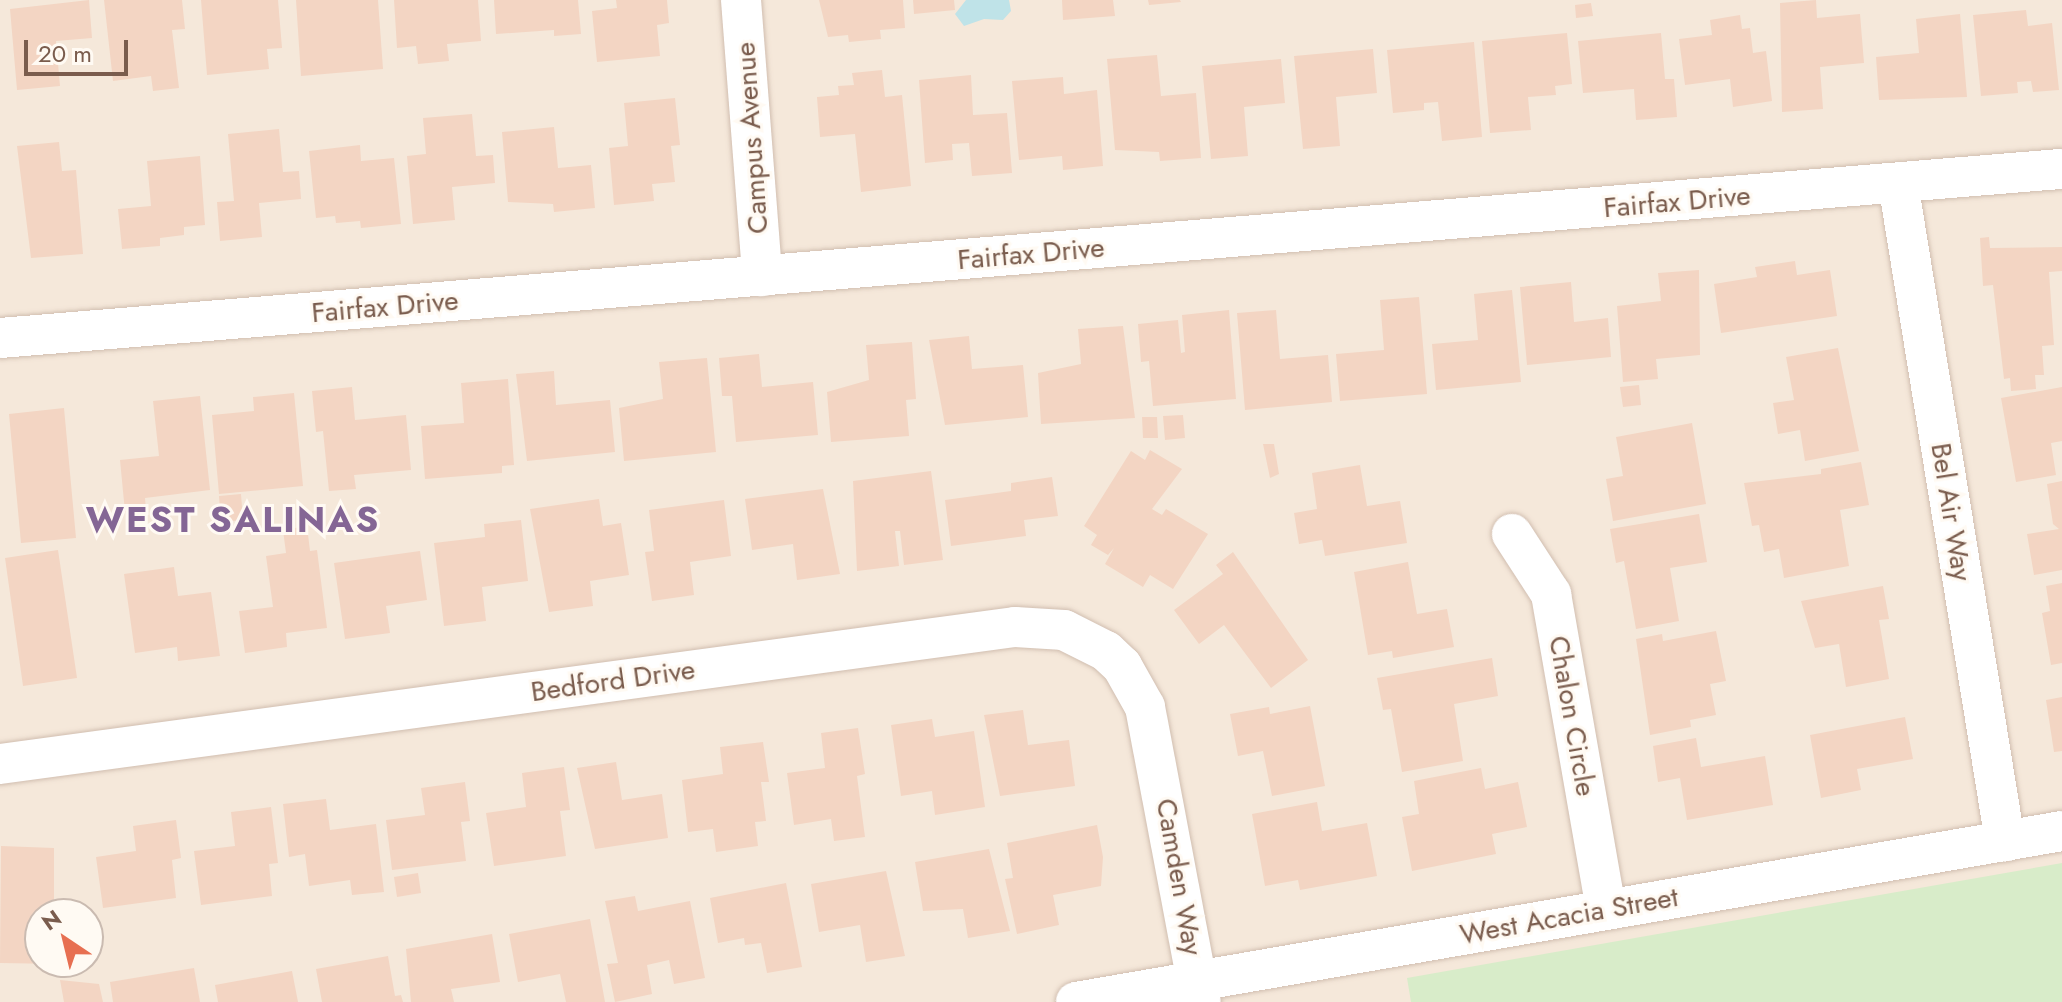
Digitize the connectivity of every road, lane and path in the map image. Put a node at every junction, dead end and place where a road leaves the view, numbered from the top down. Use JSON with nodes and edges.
{"nodes":[{"id":1,"x":741,"y":0,"type":"edge"},
{"id":2,"x":2062,"y":169,"type":"edge"},
{"id":3,"x":1898,"y":183,"type":"junction"},
{"id":4,"x":762,"y":276,"type":"junction"},
{"id":5,"x":0,"y":338,"type":"edge"},
{"id":6,"x":1512,"y":534,"type":"dead end"},
{"id":7,"x":1156,"y":752,"type":"joint"},
{"id":8,"x":0,"y":764,"type":"edge"},
{"id":9,"x":2062,"y":831,"type":"edge"},
{"id":10,"x":2005,"y":841,"type":"junction"},
{"id":11,"x":1606,"y":909,"type":"junction"},
{"id":12,"x":1200,"y":991,"type":"edge"},
{"id":13,"x":1076,"y":1002,"type":"edge"}],
"edges":[{"from":1,"to":4,"type":"street","name":"Campus Avenue"},
{"from":2,"to":3,"type":"street","name":"Fairfax Drive"},
{"from":3,"to":4,"type":"street","name":"Fairfax Drive"},
{"from":3,"to":10,"type":"street","name":"Bel Air Way"},
{"from":4,"to":5,"type":"street","name":"Fairfax Drive"},
{"from":6,"to":11,"type":"street","name":"Chalon Circle"},
{"from":7,"to":8,"type":"street","name":"Bedford Drive"},
{"from":7,"to":12,"type":"street","name":"Camden Way"},
{"from":9,"to":10,"type":"street","name":"West Acacia Street"},
{"from":10,"to":11,"type":"street","name":"West Acacia Street"},
{"from":11,"to":12,"type":"street","name":"West Acacia Street"},
{"from":12,"to":13,"type":"street","name":"West Acacia Street"}]}
